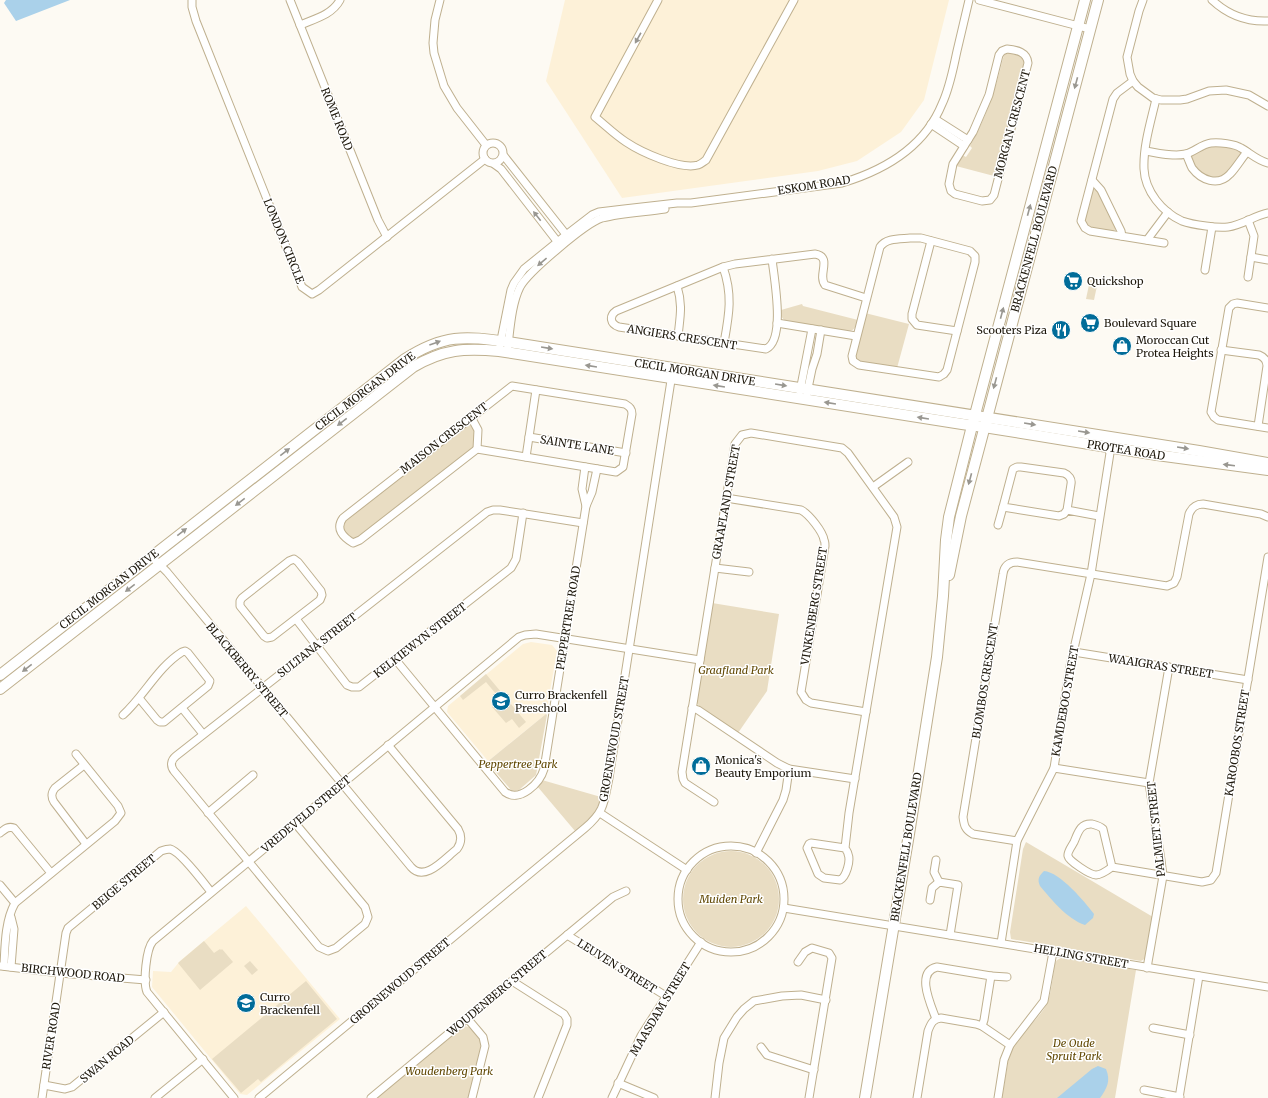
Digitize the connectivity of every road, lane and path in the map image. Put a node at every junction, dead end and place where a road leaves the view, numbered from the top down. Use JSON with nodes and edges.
{"nodes":[{"id":1,"x":192,"y":0,"type":"edge"},
{"id":2,"x":290,"y":0,"type":"edge"},
{"id":3,"x":340,"y":0,"type":"edge"},
{"id":4,"x":440,"y":0,"type":"edge"},
{"id":5,"x":794,"y":0,"type":"edge"},
{"id":6,"x":969,"y":0,"type":"edge"},
{"id":7,"x":979,"y":0,"type":"edge"},
{"id":8,"x":1085,"y":0,"type":"edge"},
{"id":9,"x":1098,"y":0,"type":"edge"},
{"id":10,"x":1143,"y":0,"type":"edge"},
{"id":11,"x":1212,"y":0,"type":"edge"},
{"id":12,"x":655,"y":1,"type":"edge"},
{"id":13,"x":1268,"y":21,"type":"edge"},
{"id":14,"x":300,"y":25,"type":"junction"},
{"id":15,"x":1078,"y":26,"type":"junction"},
{"id":16,"x":1090,"y":29,"type":"junction"},
{"id":17,"x":1133,"y":81,"type":"junction"},
{"id":18,"x":1156,"y":99,"type":"junction"},
{"id":19,"x":1268,"y":106,"type":"edge"},
{"id":20,"x":933,"y":121,"type":"junction"},
{"id":21,"x":966,"y":143,"type":"junction"},
{"id":22,"x":486,"y":145,"type":"junction"},
{"id":23,"x":1146,"y":151,"type":"junction"},
{"id":24,"x":1247,"y":152,"type":"junction"},
{"id":25,"x":1186,"y":154,"type":"junction"},
{"id":26,"x":504,"y":156,"type":"junction"},
{"id":27,"x":485,"y":159,"type":"junction"},
{"id":28,"x":1268,"y":163,"type":"edge"},
{"id":29,"x":494,"y":164,"type":"junction"},
{"id":30,"x":1092,"y":180,"type":"junction"},
{"id":31,"x":1168,"y":212,"type":"junction"},
{"id":32,"x":1268,"y":213,"type":"edge"},
{"id":33,"x":1248,"y":220,"type":"junction"},
{"id":34,"x":1212,"y":227,"type":"junction"},
{"id":35,"x":1122,"y":236,"type":"junction"},
{"id":36,"x":387,"y":237,"type":"junction"},
{"id":37,"x":568,"y":237,"type":"junction"},
{"id":38,"x":1147,"y":240,"type":"junction"},
{"id":39,"x":931,"y":241,"type":"junction"},
{"id":40,"x":1164,"y":243,"type":"dead end"},
{"id":41,"x":559,"y":244,"type":"junction"},
{"id":42,"x":1251,"y":257,"type":"junction"},
{"id":43,"x":772,"y":259,"type":"junction"},
{"id":44,"x":1268,"y":260,"type":"edge"},
{"id":45,"x":723,"y":267,"type":"junction"},
{"id":46,"x":1205,"y":270,"type":"dead end"},
{"id":47,"x":1248,"y":277,"type":"dead end"},
{"id":48,"x":677,"y":286,"type":"junction"},
{"id":49,"x":866,"y":298,"type":"junction"},
{"id":50,"x":1268,"y":308,"type":"edge"},
{"id":51,"x":777,"y":323,"type":"junction"},
{"id":52,"x":812,"y":329,"type":"junction"},
{"id":53,"x":821,"y":330,"type":"junction"},
{"id":54,"x":957,"y":331,"type":"junction"},
{"id":55,"x":678,"y":336,"type":"junction"},
{"id":56,"x":856,"y":336,"type":"junction"},
{"id":57,"x":505,"y":341,"type":"junction"},
{"id":58,"x":724,"y":344,"type":"junction"},
{"id":59,"x":1221,"y":350,"type":"junction"},
{"id":60,"x":503,"y":352,"type":"junction"},
{"id":61,"x":806,"y":359,"type":"junction"},
{"id":62,"x":815,"y":360,"type":"junction"},
{"id":63,"x":673,"y":368,"type":"junction"},
{"id":64,"x":672,"y":379,"type":"junction"},
{"id":65,"x":536,"y":390,"type":"junction"},
{"id":66,"x":804,"y":394,"type":"junction"},
{"id":67,"x":471,"y":417,"type":"junction"},
{"id":68,"x":973,"y":421,"type":"junction"},
{"id":69,"x":985,"y":422,"type":"junction"},
{"id":70,"x":1258,"y":426,"type":"junction"},
{"id":71,"x":1268,"y":428,"type":"edge"},
{"id":72,"x":529,"y":437,"type":"junction"},
{"id":73,"x":1113,"y":437,"type":"junction"},
{"id":74,"x":477,"y":449,"type":"junction"},
{"id":75,"x":1111,"y":450,"type":"junction"},
{"id":76,"x":626,"y":453,"type":"junction"},
{"id":77,"x":526,"y":457,"type":"junction"},
{"id":78,"x":908,"y":462,"type":"dead end"},
{"id":79,"x":1268,"y":463,"type":"edge"},
{"id":80,"x":585,"y":467,"type":"junction"},
{"id":81,"x":596,"y":469,"type":"junction"},
{"id":82,"x":1268,"y":470,"type":"edge"},
{"id":83,"x":873,"y":487,"type":"junction"},
{"id":84,"x":726,"y":498,"type":"junction"},
{"id":85,"x":586,"y":506,"type":"junction"},
{"id":86,"x":1003,"y":507,"type":"junction"},
{"id":87,"x":1067,"y":510,"type":"junction"},
{"id":88,"x":523,"y":513,"type":"junction"},
{"id":89,"x":1099,"y":516,"type":"junction"},
{"id":90,"x":1268,"y":517,"type":"edge"},
{"id":91,"x":583,"y":523,"type":"junction"},
{"id":92,"x":998,"y":525,"type":"dead end"},
{"id":93,"x":151,"y":556,"type":"junction"},
{"id":94,"x":1268,"y":557,"type":"edge"},
{"id":95,"x":161,"y":564,"type":"junction"},
{"id":96,"x":715,"y":568,"type":"junction"},
{"id":97,"x":749,"y":572,"type":"dead end"},
{"id":98,"x":1091,"y":574,"type":"junction"},
{"id":99,"x":943,"y":596,"type":"junction"},
{"id":100,"x":296,"y":619,"type":"junction"},
{"id":101,"x":565,"y":639,"type":"junction"},
{"id":102,"x":317,"y":646,"type":"junction"},
{"id":103,"x":629,"y":649,"type":"junction"},
{"id":104,"x":1074,"y":652,"type":"junction"},
{"id":105,"x":395,"y":659,"type":"junction"},
{"id":106,"x":700,"y":660,"type":"junction"},
{"id":107,"x":1169,"y":667,"type":"junction"},
{"id":108,"x":0,"y":675,"type":"edge"},
{"id":109,"x":1248,"y":680,"type":"junction"},
{"id":110,"x":262,"y":688,"type":"junction"},
{"id":111,"x":0,"y":689,"type":"edge"},
{"id":112,"x":139,"y":698,"type":"junction"},
{"id":113,"x":435,"y":707,"type":"junction"},
{"id":114,"x":182,"y":708,"type":"junction"},
{"id":115,"x":692,"y":708,"type":"junction"},
{"id":116,"x":866,"y":712,"type":"junction"},
{"id":117,"x":123,"y":715,"type":"dead end"},
{"id":118,"x":203,"y":734,"type":"junction"},
{"id":119,"x":388,"y":745,"type":"junction"},
{"id":120,"x":76,"y":754,"type":"dead end"},
{"id":121,"x":84,"y":766,"type":"junction"},
{"id":122,"x":1054,"y":768,"type":"junction"},
{"id":123,"x":790,"y":769,"type":"junction"},
{"id":124,"x":253,"y":775,"type":"dead end"},
{"id":125,"x":855,"y":779,"type":"junction"},
{"id":126,"x":1149,"y":783,"type":"junction"},
{"id":127,"x":342,"y":784,"type":"junction"},
{"id":128,"x":714,"y":802,"type":"dead end"},
{"id":129,"x":600,"y":812,"type":"junction"},
{"id":130,"x":208,"y":813,"type":"junction"},
{"id":131,"x":295,"y":823,"type":"junction"},
{"id":132,"x":0,"y":833,"type":"edge"},
{"id":133,"x":1017,"y":841,"type":"junction"},
{"id":134,"x":86,"y":844,"type":"junction"},
{"id":135,"x":845,"y":848,"type":"junction"},
{"id":136,"x":756,"y":853,"type":"junction"},
{"id":137,"x":936,"y":860,"type":"dead end"},
{"id":138,"x":248,"y":861,"type":"junction"},
{"id":139,"x":1112,"y":867,"type":"junction"},
{"id":140,"x":687,"y":870,"type":"junction"},
{"id":141,"x":51,"y":873,"type":"junction"},
{"id":142,"x":1163,"y":876,"type":"junction"},
{"id":143,"x":939,"y":882,"type":"junction"},
{"id":144,"x":0,"y":885,"type":"edge"},
{"id":145,"x":626,"y":891,"type":"dead end"},
{"id":146,"x":211,"y":892,"type":"junction"},
{"id":147,"x":930,"y":900,"type":"dead end"},
{"id":148,"x":15,"y":903,"type":"junction"},
{"id":149,"x":784,"y":908,"type":"junction"},
{"id":150,"x":894,"y":926,"type":"junction"},
{"id":151,"x":567,"y":935,"type":"junction"},
{"id":152,"x":950,"y":935,"type":"junction"},
{"id":153,"x":701,"y":942,"type":"junction"},
{"id":154,"x":1002,"y":943,"type":"junction"},
{"id":155,"x":1053,"y":952,"type":"junction"},
{"id":156,"x":798,"y":962,"type":"dead end"},
{"id":157,"x":5,"y":966,"type":"edge"},
{"id":158,"x":1147,"y":968,"type":"junction"},
{"id":159,"x":60,"y":973,"type":"junction"},
{"id":160,"x":991,"y":976,"type":"junction"},
{"id":161,"x":1200,"y":976,"type":"junction"},
{"id":162,"x":1007,"y":977,"type":"dead end"},
{"id":163,"x":146,"y":980,"type":"junction"},
{"id":164,"x":512,"y":981,"type":"junction"},
{"id":165,"x":1268,"y":987,"type":"edge"},
{"id":166,"x":666,"y":996,"type":"junction"},
{"id":167,"x":826,"y":1000,"type":"junction"},
{"id":168,"x":164,"y":1012,"type":"junction"},
{"id":169,"x":467,"y":1018,"type":"junction"},
{"id":170,"x":936,"y":1019,"type":"junction"},
{"id":171,"x":982,"y":1026,"type":"junction"},
{"id":172,"x":1153,"y":1028,"type":"dead end"},
{"id":173,"x":1190,"y":1035,"type":"junction"},
{"id":174,"x":1010,"y":1045,"type":"junction"},
{"id":175,"x":761,"y":1047,"type":"dead end"},
{"id":176,"x":203,"y":1059,"type":"junction"},
{"id":177,"x":814,"y":1070,"type":"junction"},
{"id":178,"x":618,"y":1083,"type":"junction"},
{"id":179,"x":44,"y":1085,"type":"junction"},
{"id":180,"x":1144,"y":1090,"type":"dead end"},
{"id":181,"x":1179,"y":1097,"type":"edge"},
{"id":182,"x":42,"y":1098,"type":"edge"},
{"id":183,"x":155,"y":1098,"type":"edge"},
{"id":184,"x":234,"y":1098,"type":"edge"},
{"id":185,"x":258,"y":1098,"type":"edge"},
{"id":186,"x":371,"y":1098,"type":"edge"},
{"id":187,"x":472,"y":1098,"type":"edge"},
{"id":188,"x":538,"y":1098,"type":"edge"},
{"id":189,"x":612,"y":1098,"type":"edge"},
{"id":190,"x":654,"y":1098,"type":"edge"},
{"id":191,"x":715,"y":1098,"type":"edge"},
{"id":192,"x":809,"y":1098,"type":"edge"},
{"id":193,"x":865,"y":1098,"type":"edge"},
{"id":194,"x":918,"y":1098,"type":"edge"},
{"id":195,"x":998,"y":1098,"type":"edge"}],
"edges":[{"from":1,"to":36,"type":"street","name":"LONDON CIRCLE"},
{"from":2,"to":14,"type":"street","name":"ROME ROAD"},
{"from":3,"to":14,"type":"street"},
{"from":4,"to":22,"type":"street"},
{"from":12,"to":5,"type":"street","one_way":true},
{"from":6,"to":20,"type":"street","name":"ESKOM ROAD"},
{"from":7,"to":15,"type":"street"},
{"from":8,"to":15,"type":"street","name":"BRACKENFELL BOULEVARD"},
{"from":9,"to":16,"type":"street","name":"BRACKENFELL BOULEVARD"},
{"from":10,"to":17,"type":"street"},
{"from":11,"to":13,"type":"street"},
{"from":14,"to":36,"type":"street","name":"ROME ROAD"},
{"from":15,"to":16,"type":"street"},
{"from":68,"to":15,"type":"street","name":"BRACKENFELL BOULEVARD","one_way":true},
{"from":16,"to":69,"type":"street","name":"BRACKENFELL BOULEVARD","one_way":true},
{"from":17,"to":18,"type":"street"},
{"from":17,"to":30,"type":"street"},
{"from":18,"to":19,"type":"street"},
{"from":18,"to":23,"type":"street"},
{"from":20,"to":21,"type":"street"},
{"from":20,"to":37,"type":"street","name":"ESKOM ROAD"},
{"from":21,"to":21,"type":"street","name":"MORGAN CRESCENT"},
{"from":22,"to":26,"type":"street"},
{"from":22,"to":27,"type":"street"},
{"from":23,"to":25,"type":"street"},
{"from":23,"to":31,"type":"street"},
{"from":24,"to":25,"type":"street"},
{"from":24,"to":25,"type":"street"},
{"from":24,"to":28,"type":"street"},
{"from":26,"to":29,"type":"street"},
{"from":26,"to":37,"type":"street"},
{"from":27,"to":29,"type":"street"},
{"from":27,"to":36,"type":"street","name":"LONDON CIRCLE"},
{"from":41,"to":29,"type":"street","one_way":true},
{"from":30,"to":35,"type":"street"},
{"from":30,"to":35,"type":"street"},
{"from":31,"to":34,"type":"street"},
{"from":31,"to":38,"type":"street"},
{"from":32,"to":33,"type":"street"},
{"from":33,"to":34,"type":"street"},
{"from":33,"to":42,"type":"street"},
{"from":34,"to":46,"type":"street"},
{"from":35,"to":38,"type":"street"},
{"from":37,"to":41,"type":"street","name":"ESKOM ROAD"},
{"from":38,"to":40,"type":"street"},
{"from":39,"to":49,"type":"street"},
{"from":39,"to":54,"type":"street"},
{"from":39,"to":54,"type":"street"},
{"from":41,"to":57,"type":"street","name":"ESKOM ROAD"},
{"from":42,"to":44,"type":"street"},
{"from":42,"to":47,"type":"street"},
{"from":43,"to":45,"type":"street","name":"ANGIERS CRESCENT"},
{"from":43,"to":49,"type":"street","name":"ANGIERS CRESCENT"},
{"from":43,"to":51,"type":"street","name":"ANGIERS CRESCENT"},
{"from":45,"to":48,"type":"street","name":"ANGIERS CRESCENT"},
{"from":45,"to":58,"type":"street"},
{"from":48,"to":55,"type":"street"},
{"from":48,"to":55,"type":"street","name":"ANGIERS CRESCENT"},
{"from":49,"to":56,"type":"street"},
{"from":50,"to":59,"type":"street"},
{"from":51,"to":52,"type":"street"},
{"from":51,"to":58,"type":"street","name":"ANGIERS CRESCENT"},
{"from":52,"to":53,"type":"street"},
{"from":52,"to":61,"type":"street"},
{"from":53,"to":56,"type":"street"},
{"from":53,"to":62,"type":"street"},
{"from":54,"to":56,"type":"street"},
{"from":55,"to":58,"type":"street","name":"ANGIERS CRESCENT"},
{"from":57,"to":60,"type":"street","name":"ESKOM ROAD"},
{"from":57,"to":63,"type":"street","name":"CECIL MORGAN DRIVE","one_way":true},
{"from":93,"to":57,"type":"street","name":"CECIL MORGAN DRIVE","one_way":true},
{"from":59,"to":70,"type":"street"},
{"from":59,"to":70,"type":"street"},
{"from":64,"to":60,"type":"street","name":"CECIL MORGAN DRIVE","one_way":true},
{"from":60,"to":95,"type":"street","name":"CECIL MORGAN DRIVE","one_way":true},
{"from":61,"to":62,"type":"street"},
{"from":61,"to":66,"type":"street"},
{"from":62,"to":66,"type":"street"},
{"from":63,"to":64,"type":"street","name":"GROENEWOUD STREET"},
{"from":63,"to":66,"type":"street","name":"CECIL MORGAN DRIVE","one_way":true},
{"from":66,"to":64,"type":"street","name":"CECIL MORGAN DRIVE","one_way":true},
{"from":64,"to":103,"type":"street","name":"GROENEWOUD STREET"},
{"from":65,"to":67,"type":"street","name":"MAISON CRESCENT"},
{"from":65,"to":72,"type":"street","name":"SAINTE LANE"},
{"from":65,"to":76,"type":"street","name":"MAISON CRESCENT"},
{"from":66,"to":68,"type":"street","name":"CECIL MORGAN DRIVE"},
{"from":67,"to":74,"type":"street"},
{"from":67,"to":74,"type":"street","name":"MAISON CRESCENT"},
{"from":68,"to":69,"type":"street","name":"CECIL MORGAN DRIVE"},
{"from":68,"to":99,"type":"street","name":"BRACKENFELL BOULEVARD"},
{"from":69,"to":73,"type":"street","name":"PROTEA ROAD","one_way":true},
{"from":69,"to":75,"type":"street","name":"PROTEA ROAD"},
{"from":69,"to":99,"type":"street","name":"BRACKENFELL BOULEVARD","one_way":true},
{"from":70,"to":71,"type":"street"},
{"from":72,"to":76,"type":"street","name":"SAINTE LANE"},
{"from":72,"to":77,"type":"street","name":"SAINTE LANE"},
{"from":73,"to":75,"type":"street","name":"KAMDEBOO STREET"},
{"from":73,"to":79,"type":"street","name":"PROTEA ROAD","one_way":true},
{"from":74,"to":77,"type":"street","name":"MAISON CRESCENT"},
{"from":82,"to":75,"type":"street","name":"PROTEA ROAD","one_way":true},
{"from":75,"to":89,"type":"street","name":"KAMDEBOO STREET"},
{"from":76,"to":81,"type":"street","name":"MAISON CRESCENT"},
{"from":77,"to":80,"type":"street","name":"MAISON CRESCENT"},
{"from":78,"to":83,"type":"street"},
{"from":80,"to":81,"type":"street","name":"MAISON CRESCENT"},
{"from":80,"to":85,"type":"street"},
{"from":81,"to":85,"type":"street"},
{"from":83,"to":84,"type":"street","name":"GRAAFLAND STREET"},
{"from":83,"to":116,"type":"street","name":"GRAAFLAND STREET"},
{"from":84,"to":96,"type":"street","name":"GRAAFLAND STREET"},
{"from":84,"to":116,"type":"street","name":"VINKENBERG STREET"},
{"from":85,"to":91,"type":"street","name":"PEPPERTREE ROAD"},
{"from":86,"to":87,"type":"street"},
{"from":86,"to":87,"type":"street"},
{"from":86,"to":92,"type":"street"},
{"from":87,"to":89,"type":"street"},
{"from":88,"to":91,"type":"street","name":"SULTANA STREET"},
{"from":88,"to":102,"type":"street","name":"SULTANA STREET"},
{"from":88,"to":105,"type":"street","name":"KELKIEWYN STREET"},
{"from":89,"to":98,"type":"street","name":"KAMDEBOO STREET"},
{"from":90,"to":98,"type":"street"},
{"from":91,"to":101,"type":"street","name":"PEPPERTREE ROAD"},
{"from":93,"to":95,"type":"street","name":"BLACKBERRY STREET"},
{"from":93,"to":108,"type":"street","name":"CECIL MORGAN DRIVE"},
{"from":94,"to":109,"type":"street","name":"KAROOBOS STREET"},
{"from":95,"to":110,"type":"street","name":"BLACKBERRY STREET"},
{"from":95,"to":111,"type":"street","name":"CECIL MORGAN DRIVE","one_way":true},
{"from":96,"to":97,"type":"street"},
{"from":96,"to":106,"type":"street","name":"GRAAFLAND STREET"},
{"from":98,"to":104,"type":"street","name":"KAMDEBOO STREET"},
{"from":98,"to":133,"type":"street","name":"BLOMBOS CRESCENT"},
{"from":99,"to":150,"type":"street","name":"BRACKENFELL BOULEVARD"},
{"from":100,"to":100,"type":"street"},
{"from":100,"to":102,"type":"street","name":"KELKIEWYN STREET"},
{"from":101,"to":103,"type":"street","name":"VREDEVELD STREET"},
{"from":101,"to":113,"type":"street","name":"VREDEVELD STREET"},
{"from":101,"to":113,"type":"street","name":"PEPPERTREE ROAD"},
{"from":102,"to":105,"type":"street","name":"KELKIEWYN STREET"},
{"from":102,"to":110,"type":"street","name":"SULTANA STREET"},
{"from":103,"to":106,"type":"street","name":"VREDEVELD STREET"},
{"from":103,"to":129,"type":"street","name":"GROENEWOUD STREET"},
{"from":104,"to":107,"type":"street","name":"WAAIGRAS STREET"},
{"from":104,"to":122,"type":"street","name":"KAMDEBOO STREET"},
{"from":105,"to":113,"type":"street","name":"PEPPERTREE ROAD"},
{"from":106,"to":115,"type":"street","name":"GRAAFLAND STREET"},
{"from":107,"to":109,"type":"street","name":"WAAIGRAS STREET"},
{"from":107,"to":126,"type":"street","name":"PALMIET STREET"},
{"from":109,"to":142,"type":"street","name":"KAROOBOS STREET"},
{"from":110,"to":118,"type":"street","name":"SULTANA STREET"},
{"from":110,"to":127,"type":"street","name":"BLACKBERRY STREET"},
{"from":112,"to":114,"type":"street"},
{"from":112,"to":114,"type":"street"},
{"from":112,"to":117,"type":"street"},
{"from":113,"to":119,"type":"street","name":"VREDEVELD STREET"},
{"from":114,"to":118,"type":"street"},
{"from":115,"to":123,"type":"street"},
{"from":115,"to":128,"type":"street","name":"GRAAFLAND STREET"},
{"from":116,"to":125,"type":"street","name":"GRAAFLAND STREET"},
{"from":118,"to":130,"type":"street","name":"SULTANA STREET"},
{"from":119,"to":127,"type":"street","name":"VREDEVELD STREET"},
{"from":119,"to":127,"type":"street","name":"BLACKBERRY STREET"},
{"from":120,"to":121,"type":"street"},
{"from":121,"to":134,"type":"street"},
{"from":121,"to":134,"type":"street"},
{"from":122,"to":126,"type":"street"},
{"from":122,"to":133,"type":"street","name":"KAMDEBOO STREET"},
{"from":123,"to":125,"type":"street"},
{"from":123,"to":136,"type":"street"},
{"from":124,"to":130,"type":"street"},
{"from":125,"to":135,"type":"street","name":"GRAAFLAND STREET"},
{"from":126,"to":142,"type":"street","name":"PALMIET STREET"},
{"from":127,"to":131,"type":"street","name":"VREDEVELD STREET"},
{"from":129,"to":140,"type":"street"},
{"from":129,"to":185,"type":"street","name":"GROENEWOUD STREET"},
{"from":130,"to":138,"type":"street","name":"SULTANA STREET"},
{"from":131,"to":138,"type":"street","name":"VREDEVELD STREET"},
{"from":131,"to":138,"type":"street","name":"SULTANA STREET"},
{"from":132,"to":141,"type":"street"},
{"from":133,"to":154,"type":"street","name":"KAMDEBOO STREET"},
{"from":134,"to":141,"type":"street"},
{"from":135,"to":135,"type":"street","name":"GRAAFLAND STREET"},
{"from":136,"to":140,"type":"street"},
{"from":136,"to":149,"type":"street"},
{"from":137,"to":143,"type":"street"},
{"from":138,"to":146,"type":"street","name":"VREDEVELD STREET"},
{"from":139,"to":139,"type":"street"},
{"from":139,"to":142,"type":"street","name":"KAROOBOS STREET"},
{"from":140,"to":153,"type":"street"},
{"from":141,"to":148,"type":"street"},
{"from":142,"to":158,"type":"street","name":"PALMIET STREET"},
{"from":143,"to":147,"type":"street"},
{"from":143,"to":152,"type":"street"},
{"from":144,"to":148,"type":"street"},
{"from":145,"to":151,"type":"street","name":"WOUDENBERG STREET"},
{"from":146,"to":159,"type":"street","name":"BEIGE STREET"},
{"from":146,"to":163,"type":"street","name":"VREDEVELD STREET"},
{"from":148,"to":157,"type":"street"},
{"from":149,"to":150,"type":"street","name":"HELLING STREET"},
{"from":149,"to":153,"type":"street"},
{"from":150,"to":152,"type":"street","name":"HELLING STREET"},
{"from":150,"to":193,"type":"street","name":"BRACKENFELL BOULEVARD"},
{"from":151,"to":164,"type":"street","name":"WOUDENBERG STREET"},
{"from":151,"to":166,"type":"street","name":"LEUVEN STREET"},
{"from":152,"to":154,"type":"street","name":"HELLING STREET"},
{"from":153,"to":166,"type":"street","name":"MAASDAM STREET"},
{"from":154,"to":155,"type":"street","name":"HELLING STREET"},
{"from":155,"to":158,"type":"street","name":"HELLING STREET"},
{"from":155,"to":174,"type":"street"},
{"from":156,"to":167,"type":"street"},
{"from":157,"to":159,"type":"street","name":"BIRCHWOOD ROAD"},
{"from":158,"to":161,"type":"street","name":"HELLING STREET"},
{"from":159,"to":163,"type":"street","name":"BIRCHWOOD ROAD"},
{"from":159,"to":179,"type":"street","name":"RIVER ROAD"},
{"from":160,"to":162,"type":"street"},
{"from":160,"to":170,"type":"street"},
{"from":160,"to":171,"type":"street"},
{"from":161,"to":165,"type":"street","name":"HELLING STREET"},
{"from":161,"to":173,"type":"street"},
{"from":163,"to":168,"type":"street","name":"VREDEVELD STREET"},
{"from":164,"to":169,"type":"street","name":"WOUDENBERG STREET"},
{"from":164,"to":188,"type":"street"},
{"from":166,"to":178,"type":"street","name":"MAASDAM STREET"},
{"from":167,"to":177,"type":"street"},
{"from":167,"to":191,"type":"street"},
{"from":168,"to":176,"type":"street","name":"VREDEVELD STREET"},
{"from":168,"to":179,"type":"street","name":"SWAN ROAD"},
{"from":169,"to":186,"type":"street","name":"WOUDENBERG STREET"},
{"from":169,"to":187,"type":"street"},
{"from":170,"to":171,"type":"street"},
{"from":170,"to":194,"type":"street"},
{"from":171,"to":174,"type":"street"},
{"from":172,"to":173,"type":"street"},
{"from":173,"to":181,"type":"street"},
{"from":174,"to":195,"type":"street"},
{"from":175,"to":177,"type":"street"},
{"from":176,"to":183,"type":"street"},
{"from":176,"to":184,"type":"street","name":"VREDEVELD STREET"},
{"from":177,"to":192,"type":"street"},
{"from":178,"to":189,"type":"street","name":"MAASDAM STREET"},
{"from":178,"to":190,"type":"street"},
{"from":179,"to":182,"type":"street","name":"RIVER ROAD"},
{"from":180,"to":181,"type":"street"}]}
